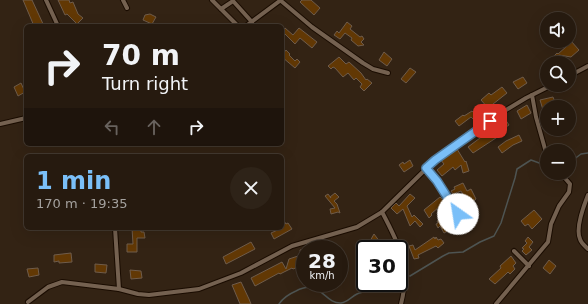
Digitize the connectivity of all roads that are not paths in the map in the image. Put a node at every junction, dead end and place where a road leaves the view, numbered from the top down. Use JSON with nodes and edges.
{"nodes":[{"id":1,"x":46,"y":0,"type":"edge"},
{"id":2,"x":123,"y":0,"type":"edge"},
{"id":3,"x":212,"y":0,"type":"edge"},
{"id":4,"x":281,"y":0,"type":"edge"},
{"id":5,"x":127,"y":8,"type":"dead end"},
{"id":6,"x":221,"y":9,"type":"junction"},
{"id":7,"x":252,"y":22,"type":"junction"},
{"id":8,"x":57,"y":24,"type":"edge"},
{"id":9,"x":236,"y":24,"type":"edge"},
{"id":10,"x":249,"y":24,"type":"edge"},
{"id":11,"x":588,"y":66,"type":"edge"},
{"id":12,"x":576,"y":72,"type":"edge"},
{"id":13,"x":388,"y":73,"type":"dead end"},
{"id":14,"x":540,"y":91,"type":"edge"},
{"id":15,"x":532,"y":95,"type":"junction"},
{"id":16,"x":24,"y":118,"type":"edge"},
{"id":17,"x":0,"y":124,"type":"edge"},
{"id":18,"x":544,"y":144,"type":"edge"},
{"id":19,"x":426,"y":168,"type":"junction"},
{"id":20,"x":567,"y":180,"type":"edge"},
{"id":21,"x":588,"y":195,"type":"edge"},
{"id":22,"x":382,"y":212,"type":"junction"},
{"id":23,"x":458,"y":214,"type":"dead end"},
{"id":24,"x":115,"y":230,"type":"edge"},
{"id":25,"x":588,"y":249,"type":"edge"},
{"id":26,"x":514,"y":251,"type":"dead end"},
{"id":27,"x":529,"y":266,"type":"junction"},
{"id":28,"x":119,"y":289,"type":"junction"},
{"id":29,"x":28,"y":302,"type":"dead end"},
{"id":30,"x":401,"y":304,"type":"edge"},
{"id":31,"x":496,"y":304,"type":"edge"}],
"edges":[{"from":1,"to":8,"type":"street"},
{"from":2,"to":5,"type":"street"},
{"from":3,"to":6,"type":"street"},
{"from":4,"to":7,"type":"street"},
{"from":4,"to":13,"type":"street"},
{"from":6,"to":7,"type":"street"},
{"from":6,"to":9,"type":"street"},
{"from":7,"to":10,"type":"street"},
{"from":11,"to":12,"type":"street"},
{"from":14,"to":15,"type":"street"},
{"from":15,"to":18,"type":"street"},
{"from":15,"to":19,"type":"street"},
{"from":16,"to":17,"type":"street"},
{"from":19,"to":22,"type":"street"},
{"from":19,"to":23,"type":"street"},
{"from":20,"to":27,"type":"street"},
{"from":21,"to":25,"type":"street"},
{"from":22,"to":28,"type":"street"},
{"from":22,"to":30,"type":"street"},
{"from":24,"to":28,"type":"street"},
{"from":26,"to":27,"type":"street"},
{"from":27,"to":31,"type":"street"},
{"from":28,"to":29,"type":"street"}]}
